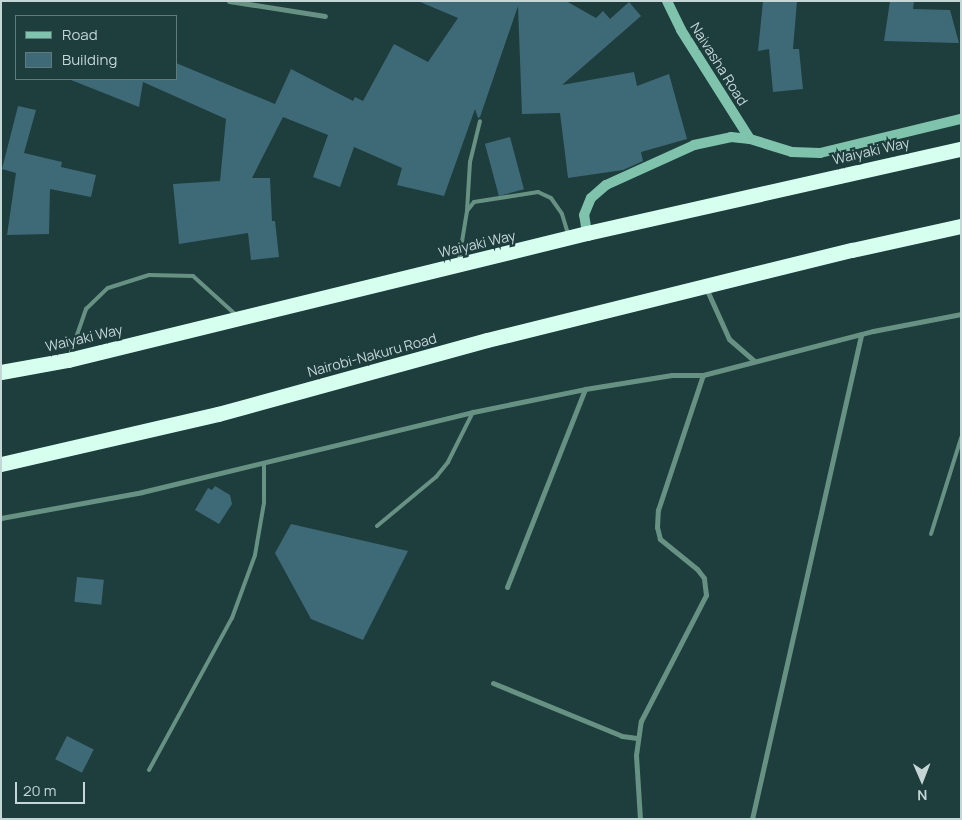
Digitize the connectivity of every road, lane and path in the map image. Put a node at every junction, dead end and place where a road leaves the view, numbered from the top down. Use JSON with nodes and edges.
{"nodes":[{"id":1,"x":229,"y":1,"type":"edge"},
{"id":2,"x":667,"y":1,"type":"edge"},
{"id":3,"x":325,"y":16,"type":"dead end"},
{"id":4,"x":961,"y":119,"type":"edge"},
{"id":5,"x":480,"y":121,"type":"dead end"},
{"id":6,"x":750,"y":139,"type":"junction"},
{"id":7,"x":961,"y":149,"type":"edge"},
{"id":8,"x":467,"y":211,"type":"junction"},
{"id":9,"x":961,"y":226,"type":"edge"},
{"id":10,"x":587,"y":234,"type":"junction"},
{"id":11,"x":570,"y":240,"type":"junction"},
{"id":12,"x":459,"y":265,"type":"junction"},
{"id":13,"x":706,"y":286,"type":"junction"},
{"id":14,"x":961,"y":314,"type":"edge"},
{"id":15,"x":239,"y":318,"type":"junction"},
{"id":16,"x":861,"y":334,"type":"junction"},
{"id":17,"x":68,"y":360,"type":"junction"},
{"id":18,"x":754,"y":361,"type":"junction"},
{"id":19,"x":1,"y":372,"type":"edge"},
{"id":20,"x":704,"y":375,"type":"junction"},
{"id":21,"x":585,"y":389,"type":"junction"},
{"id":22,"x":472,"y":412,"type":"junction"},
{"id":23,"x":961,"y":438,"type":"edge"},
{"id":24,"x":1,"y":464,"type":"edge"},
{"id":25,"x":264,"y":465,"type":"junction"},
{"id":26,"x":1,"y":518,"type":"edge"},
{"id":27,"x":377,"y":526,"type":"dead end"},
{"id":28,"x":931,"y":534,"type":"dead end"},
{"id":29,"x":507,"y":587,"type":"dead end"},
{"id":30,"x":493,"y":683,"type":"dead end"},
{"id":31,"x":637,"y":738,"type":"junction"},
{"id":32,"x":149,"y":770,"type":"dead end"},
{"id":33,"x":640,"y":819,"type":"edge"},
{"id":34,"x":752,"y":819,"type":"edge"}],
"edges":[{"from":1,"to":3,"type":"street"},
{"from":2,"to":6,"type":"main road","name":"Naivasha Road"},
{"from":4,"to":6,"type":"main road"},
{"from":5,"to":8,"type":"lane"},
{"from":6,"to":10,"type":"main road"},
{"from":7,"to":10,"type":"highway","name":"Waiyaki Way"},
{"from":8,"to":11,"type":"lane"},
{"from":8,"to":12,"type":"lane"},
{"from":9,"to":13,"type":"highway","name":"Nairobi-Nakuru Road"},
{"from":10,"to":11,"type":"highway","name":"Waiyaki Way"},
{"from":11,"to":12,"type":"highway","name":"Waiyaki Way"},
{"from":12,"to":15,"type":"highway","name":"Waiyaki Way"},
{"from":13,"to":18,"type":"street"},
{"from":13,"to":24,"type":"highway","name":"Nairobi-Nakuru Road"},
{"from":14,"to":16,"type":"street"},
{"from":15,"to":17,"type":"highway","name":"Waiyaki Way"},
{"from":15,"to":17,"type":"lane"},
{"from":16,"to":18,"type":"street"},
{"from":16,"to":34,"type":"street"},
{"from":17,"to":19,"type":"highway","name":"Waiyaki Way"},
{"from":18,"to":20,"type":"street"},
{"from":20,"to":21,"type":"street"},
{"from":20,"to":31,"type":"street"},
{"from":21,"to":22,"type":"street"},
{"from":21,"to":29,"type":"street"},
{"from":22,"to":25,"type":"street"},
{"from":22,"to":27,"type":"lane"},
{"from":23,"to":28,"type":"lane"},
{"from":25,"to":26,"type":"street"},
{"from":25,"to":32,"type":"lane"},
{"from":30,"to":31,"type":"street"},
{"from":31,"to":33,"type":"street"}]}
